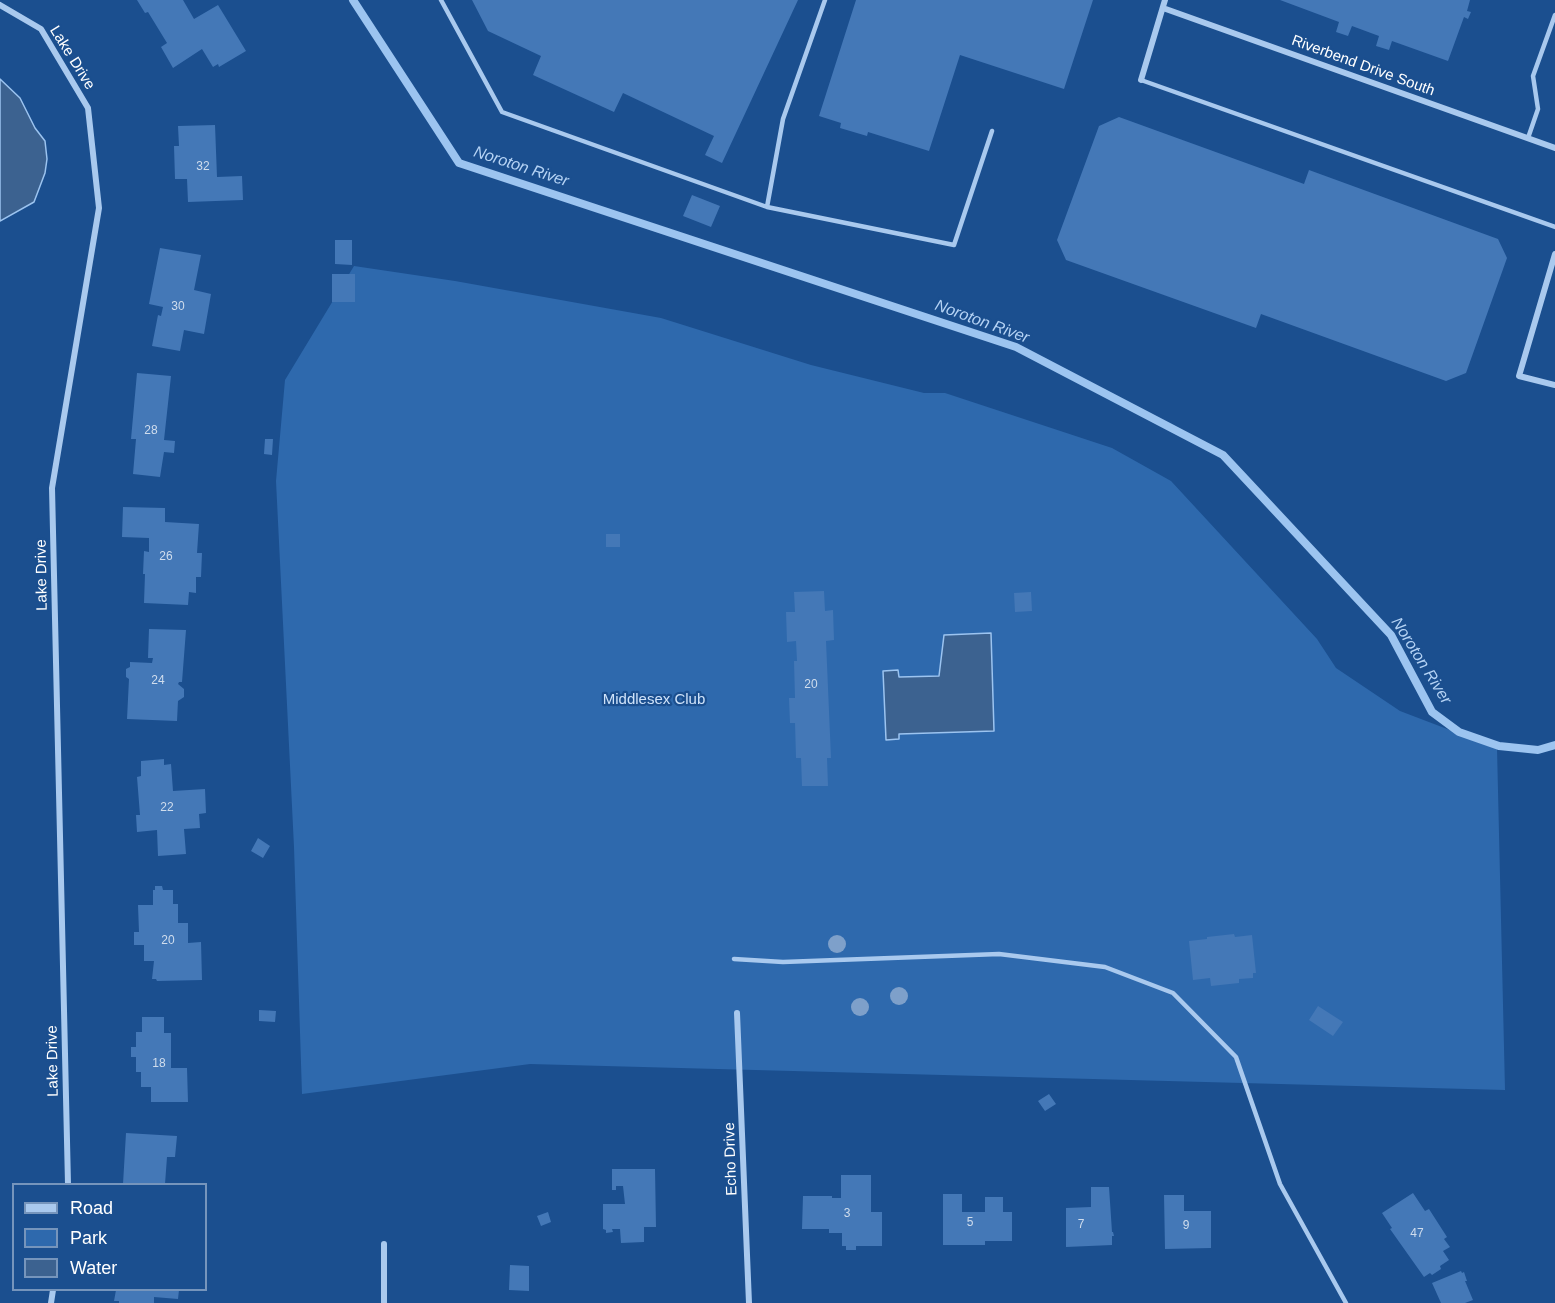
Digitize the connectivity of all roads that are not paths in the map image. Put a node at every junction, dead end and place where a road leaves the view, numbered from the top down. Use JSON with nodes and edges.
{"nodes":[{"id":1,"x":441,"y":0,"type":"edge"},
{"id":2,"x":825,"y":0,"type":"edge"},
{"id":3,"x":1165,"y":0,"type":"edge"},
{"id":4,"x":0,"y":6,"type":"edge"},
{"id":5,"x":1162,"y":8,"type":"junction"},
{"id":6,"x":1555,"y":15,"type":"edge"},
{"id":7,"x":1141,"y":80,"type":"joint"},
{"id":8,"x":992,"y":131,"type":"dead end"},
{"id":9,"x":1528,"y":138,"type":"junction"},
{"id":10,"x":1555,"y":148,"type":"edge"},
{"id":11,"x":767,"y":207,"type":"junction"},
{"id":12,"x":1555,"y":227,"type":"edge"},
{"id":13,"x":1555,"y":254,"type":"edge"},
{"id":14,"x":1555,"y":385,"type":"edge"},
{"id":15,"x":735,"y":959,"type":"dead end"},
{"id":16,"x":737,"y":1013,"type":"dead end"},
{"id":17,"x":68,"y":1183,"type":"edge"},
{"id":18,"x":384,"y":1244,"type":"dead end"},
{"id":19,"x":384,"y":1303,"type":"edge"},
{"id":20,"x":749,"y":1303,"type":"edge"},
{"id":21,"x":1346,"y":1303,"type":"edge"}],
"edges":[{"from":1,"to":11,"type":"lane"},
{"from":2,"to":11,"type":"lane"},
{"from":3,"to":5,"type":"street"},
{"from":4,"to":17,"type":"street","name":"Lake Drive"},
{"from":5,"to":7,"type":"street"},
{"from":5,"to":9,"type":"street","name":"Riverbend Drive South"},
{"from":6,"to":9,"type":"lane"},
{"from":7,"to":12,"type":"lane"},
{"from":8,"to":11,"type":"lane"},
{"from":9,"to":10,"type":"street","name":"Riverbend Drive South"},
{"from":13,"to":14,"type":"street"},
{"from":15,"to":21,"type":"lane"},
{"from":16,"to":20,"type":"street","name":"Echo Drive"},
{"from":18,"to":19,"type":"street"}]}
